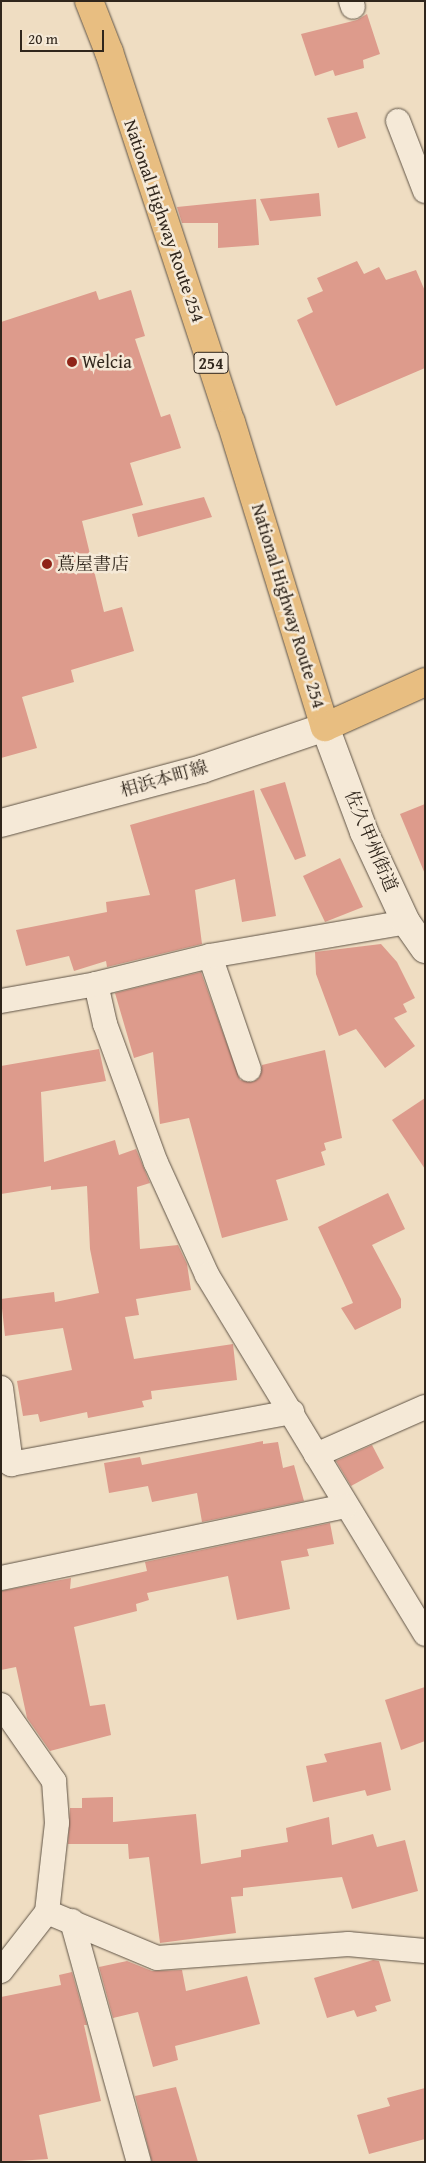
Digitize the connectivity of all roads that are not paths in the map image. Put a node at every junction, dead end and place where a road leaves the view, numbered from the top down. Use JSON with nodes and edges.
{"nodes":[{"id":1,"x":89,"y":1,"type":"edge"},
{"id":2,"x":398,"y":121,"type":"dead end"},
{"id":3,"x":425,"y":191,"type":"edge"},
{"id":4,"x":425,"y":682,"type":"edge"},
{"id":5,"x":325,"y":727,"type":"junction"},
{"id":6,"x":1,"y":823,"type":"edge"},
{"id":7,"x":406,"y":922,"type":"junction"},
{"id":8,"x":425,"y":949,"type":"edge"},
{"id":9,"x":210,"y":956,"type":"junction"},
{"id":10,"x":96,"y":984,"type":"junction"},
{"id":11,"x":1,"y":1001,"type":"edge"},
{"id":12,"x":248,"y":1069,"type":"dead end"},
{"id":13,"x":1,"y":1388,"type":"edge"},
{"id":14,"x":425,"y":1407,"type":"edge"},
{"id":15,"x":292,"y":1412,"type":"junction"},
{"id":16,"x":316,"y":1455,"type":"junction"},
{"id":17,"x":346,"y":1506,"type":"junction"},
{"id":18,"x":1,"y":1578,"type":"edge"},
{"id":19,"x":425,"y":1634,"type":"edge"},
{"id":20,"x":1,"y":1705,"type":"edge"},
{"id":21,"x":47,"y":1912,"type":"junction"},
{"id":22,"x":72,"y":1921,"type":"junction"},
{"id":23,"x":425,"y":1951,"type":"edge"},
{"id":24,"x":1,"y":1971,"type":"edge"},
{"id":25,"x":139,"y":2162,"type":"edge"}],
"edges":[{"from":1,"to":5,"type":"highway","name":"National Highway Route 254","number":"254"},
{"from":2,"to":3,"type":"street"},
{"from":4,"to":5,"type":"highway"},
{"from":5,"to":6,"type":"main road","name":"相浜本町線"},
{"from":5,"to":7,"type":"main road","name":"佐久甲州街道"},
{"from":7,"to":8,"type":"main road","name":"佐久甲州街道"},
{"from":7,"to":9,"type":"street"},
{"from":9,"to":10,"type":"street"},
{"from":9,"to":12,"type":"street"},
{"from":10,"to":11,"type":"street"},
{"from":10,"to":15,"type":"street"},
{"from":13,"to":15,"type":"street"},
{"from":14,"to":16,"type":"street"},
{"from":15,"to":16,"type":"street"},
{"from":16,"to":17,"type":"street"},
{"from":17,"to":18,"type":"street"},
{"from":17,"to":19,"type":"street"},
{"from":20,"to":21,"type":"street"},
{"from":21,"to":22,"type":"street"},
{"from":21,"to":24,"type":"street"},
{"from":22,"to":23,"type":"street"},
{"from":22,"to":25,"type":"street"}]}
